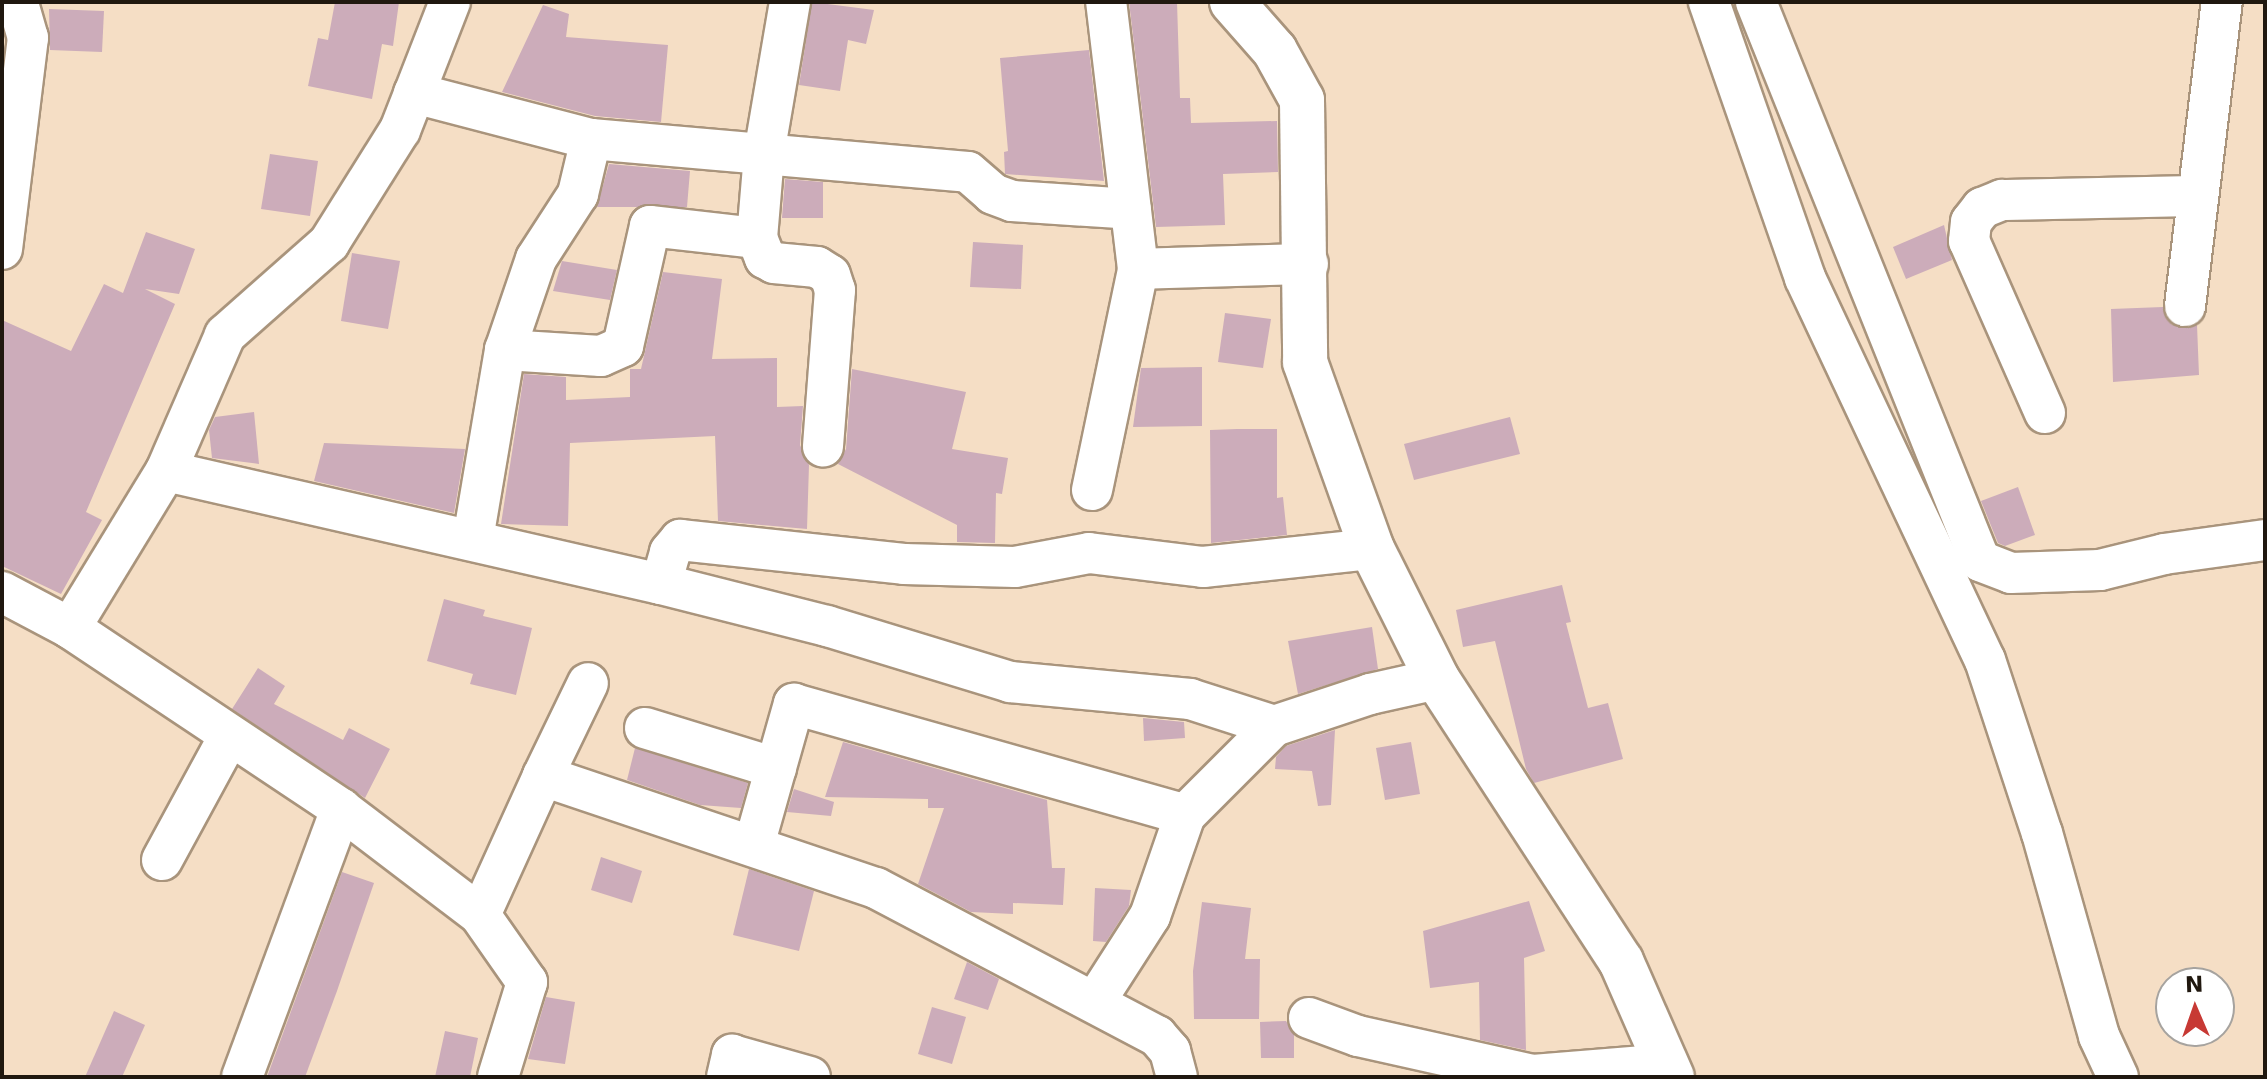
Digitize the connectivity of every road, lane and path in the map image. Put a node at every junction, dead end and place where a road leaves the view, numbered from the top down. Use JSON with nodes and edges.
{"nodes":[{"id":1,"x":18,"y":2,"type":"edge"},
{"id":2,"x":450,"y":2,"type":"edge"},
{"id":3,"x":790,"y":2,"type":"edge"},
{"id":4,"x":1106,"y":2,"type":"edge"},
{"id":5,"x":1232,"y":2,"type":"edge"},
{"id":6,"x":1709,"y":2,"type":"edge"},
{"id":7,"x":1756,"y":2,"type":"edge"},
{"id":8,"x":2222,"y":2,"type":"edge"},
{"id":9,"x":414,"y":93,"type":"junction"},
{"id":10,"x":591,"y":139,"type":"junction"},
{"id":11,"x":764,"y":154,"type":"junction"},
{"id":12,"x":2197,"y":196,"type":"junction"},
{"id":13,"x":1131,"y":209,"type":"junction"},
{"id":14,"x":757,"y":238,"type":"junction"},
{"id":15,"x":2,"y":249,"type":"edge"},
{"id":16,"x":1308,"y":264,"type":"junction"},
{"id":17,"x":1138,"y":269,"type":"junction"},
{"id":18,"x":2185,"y":306,"type":"dead end"},
{"id":19,"x":505,"y":350,"type":"junction"},
{"id":20,"x":2045,"y":413,"type":"dead end"},
{"id":21,"x":823,"y":447,"type":"dead end"},
{"id":22,"x":166,"y":471,"type":"junction"},
{"id":23,"x":1092,"y":490,"type":"dead end"},
{"id":24,"x":473,"y":540,"type":"junction"},
{"id":25,"x":2265,"y":540,"type":"edge"},
{"id":26,"x":1372,"y":549,"type":"junction"},
{"id":27,"x":661,"y":584,"type":"junction"},
{"id":28,"x":2,"y":592,"type":"edge"},
{"id":29,"x":70,"y":628,"type":"junction"},
{"id":30,"x":1437,"y":679,"type":"junction"},
{"id":31,"x":588,"y":683,"type":"dead end"},
{"id":32,"x":1274,"y":726,"type":"junction"},
{"id":33,"x":645,"y":728,"type":"dead end"},
{"id":34,"x":230,"y":735,"type":"junction"},
{"id":35,"x":776,"y":768,"type":"junction"},
{"id":36,"x":543,"y":776,"type":"junction"},
{"id":37,"x":341,"y":809,"type":"junction"},
{"id":38,"x":1185,"y":815,"type":"junction"},
{"id":39,"x":754,"y":845,"type":"junction"},
{"id":40,"x":162,"y":860,"type":"dead end"},
{"id":41,"x":480,"y":915,"type":"junction"},
{"id":42,"x":1096,"y":1000,"type":"junction"},
{"id":43,"x":1309,"y":1018,"type":"dead end"},
{"id":44,"x":1669,"y":1070,"type":"edge"},
{"id":45,"x":503,"y":1076,"type":"edge"},
{"id":46,"x":242,"y":1077,"type":"edge"},
{"id":47,"x":727,"y":1077,"type":"edge"},
{"id":48,"x":810,"y":1077,"type":"edge"},
{"id":49,"x":1177,"y":1077,"type":"edge"},
{"id":50,"x":2118,"y":1077,"type":"edge"}],
"edges":[{"from":1,"to":15,"type":"street"},
{"from":2,"to":9,"type":"street"},
{"from":3,"to":11,"type":"street"},
{"from":4,"to":13,"type":"street"},
{"from":5,"to":16,"type":"street"},
{"from":6,"to":50,"type":"street"},
{"from":7,"to":25,"type":"street"},
{"from":8,"to":12,"type":"street"},
{"from":9,"to":10,"type":"street"},
{"from":9,"to":22,"type":"street"},
{"from":10,"to":11,"type":"street"},
{"from":10,"to":19,"type":"street"},
{"from":11,"to":13,"type":"street"},
{"from":11,"to":14,"type":"street"},
{"from":12,"to":18,"type":"street"},
{"from":12,"to":20,"type":"street"},
{"from":13,"to":17,"type":"street"},
{"from":14,"to":19,"type":"street"},
{"from":14,"to":21,"type":"street"},
{"from":16,"to":17,"type":"street"},
{"from":16,"to":26,"type":"street"},
{"from":17,"to":23,"type":"street"},
{"from":19,"to":24,"type":"street"},
{"from":22,"to":24,"type":"street"},
{"from":22,"to":29,"type":"street"},
{"from":24,"to":27,"type":"street"},
{"from":26,"to":27,"type":"street"},
{"from":26,"to":30,"type":"street"},
{"from":27,"to":32,"type":"street"},
{"from":28,"to":29,"type":"street"},
{"from":29,"to":34,"type":"street"},
{"from":30,"to":32,"type":"street"},
{"from":30,"to":44,"type":"street"},
{"from":31,"to":36,"type":"street"},
{"from":32,"to":38,"type":"street"},
{"from":33,"to":35,"type":"street"},
{"from":34,"to":37,"type":"street"},
{"from":34,"to":40,"type":"street"},
{"from":35,"to":38,"type":"street"},
{"from":35,"to":39,"type":"street"},
{"from":36,"to":39,"type":"street"},
{"from":36,"to":41,"type":"street"},
{"from":37,"to":41,"type":"street"},
{"from":37,"to":46,"type":"street"},
{"from":38,"to":42,"type":"street"},
{"from":39,"to":42,"type":"street"},
{"from":41,"to":45,"type":"street"},
{"from":42,"to":49,"type":"street"},
{"from":43,"to":44,"type":"street"},
{"from":47,"to":48,"type":"street"}]}
